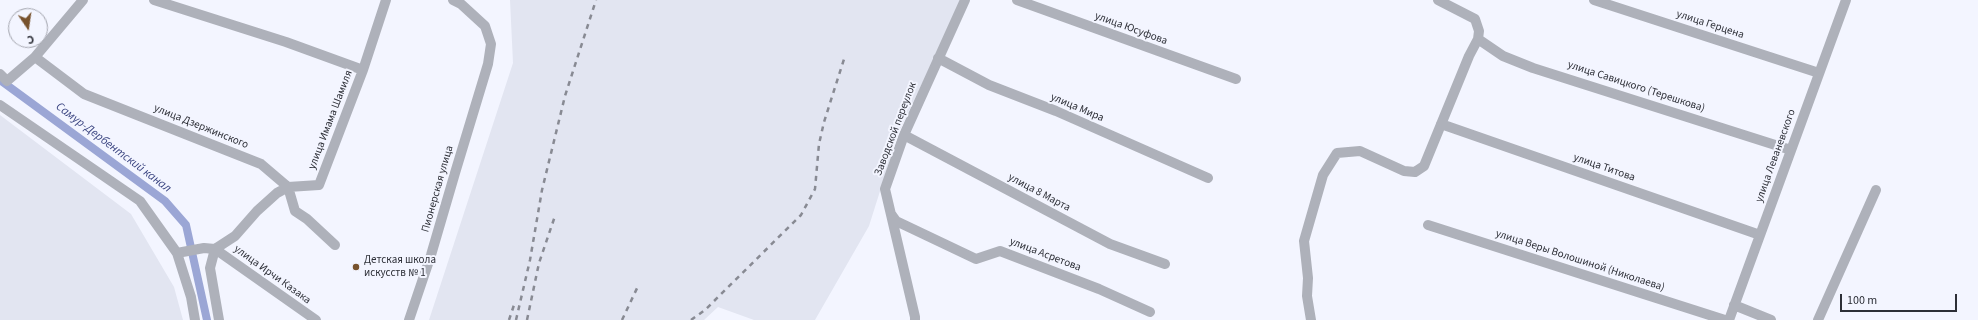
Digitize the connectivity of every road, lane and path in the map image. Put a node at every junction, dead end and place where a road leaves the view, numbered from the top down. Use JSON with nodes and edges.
{"nodes":[{"id":1,"x":83,"y":0,"type":"edge"},
{"id":2,"x":154,"y":0,"type":"edge"},
{"id":3,"x":386,"y":0,"type":"edge"},
{"id":4,"x":453,"y":0,"type":"edge"},
{"id":5,"x":965,"y":0,"type":"edge"},
{"id":6,"x":1017,"y":0,"type":"edge"},
{"id":7,"x":1438,"y":0,"type":"edge"},
{"id":8,"x":1594,"y":0,"type":"edge"},
{"id":9,"x":1846,"y":0,"type":"edge"},
{"id":10,"x":1478,"y":39,"type":"junction"},
{"id":11,"x":35,"y":57,"type":"junction"},
{"id":12,"x":938,"y":58,"type":"junction"},
{"id":13,"x":363,"y":70,"type":"junction"},
{"id":14,"x":1819,"y":73,"type":"junction"},
{"id":15,"x":0,"y":74,"type":"edge"},
{"id":16,"x":1236,"y":79,"type":"dead end"},
{"id":17,"x":0,"y":105,"type":"edge"},
{"id":18,"x":1441,"y":124,"type":"junction"},
{"id":19,"x":904,"y":136,"type":"junction"},
{"id":20,"x":1791,"y":150,"type":"junction"},
{"id":21,"x":1208,"y":178,"type":"dead end"},
{"id":22,"x":288,"y":187,"type":"junction"},
{"id":23,"x":1876,"y":190,"type":"dead end"},
{"id":24,"x":891,"y":213,"type":"junction"},
{"id":25,"x":1428,"y":225,"type":"dead end"},
{"id":26,"x":1760,"y":234,"type":"junction"},
{"id":27,"x":335,"y":245,"type":"dead end"},
{"id":28,"x":215,"y":249,"type":"junction"},
{"id":29,"x":182,"y":252,"type":"junction"},
{"id":30,"x":1165,"y":264,"type":"dead end"},
{"id":31,"x":1734,"y":306,"type":"junction"},
{"id":32,"x":1150,"y":312,"type":"dead end"},
{"id":33,"x":917,"y":319,"type":"edge"},
{"id":34,"x":195,"y":320,"type":"edge"},
{"id":35,"x":220,"y":320,"type":"edge"},
{"id":36,"x":316,"y":320,"type":"edge"},
{"id":37,"x":409,"y":320,"type":"edge"},
{"id":38,"x":1311,"y":320,"type":"edge"},
{"id":39,"x":1725,"y":320,"type":"edge"},
{"id":40,"x":1729,"y":320,"type":"edge"},
{"id":41,"x":1771,"y":320,"type":"edge"},
{"id":42,"x":1818,"y":320,"type":"edge"}],
"edges":[{"from":1,"to":11,"type":"street"},
{"from":2,"to":13,"type":"street"},
{"from":3,"to":13,"type":"street","name":"улица Имама Шамиля"},
{"from":4,"to":37,"type":"street","name":"Пионерская улица"},
{"from":5,"to":12,"type":"street","name":"Заводской переулок"},
{"from":6,"to":16,"type":"street","name":"улица Юсуфова"},
{"from":7,"to":10,"type":"street"},
{"from":8,"to":14,"type":"street","name":"улица Герцена"},
{"from":9,"to":14,"type":"street","name":"улица Леваневского"},
{"from":10,"to":18,"type":"street"},
{"from":10,"to":20,"type":"street","name":"улица Савицкого (Терешкова)"},
{"from":11,"to":15,"type":"street"},
{"from":11,"to":22,"type":"street","name":"улица Дзержинского"},
{"from":12,"to":19,"type":"street","name":"Заводской переулок"},
{"from":12,"to":21,"type":"street","name":"улица Мира"},
{"from":13,"to":22,"type":"street","name":"улица Имама Шамиля"},
{"from":14,"to":20,"type":"street","name":"улица Леваневского"},
{"from":17,"to":29,"type":"street"},
{"from":18,"to":26,"type":"street","name":"улица Титова"},
{"from":18,"to":38,"type":"street"},
{"from":19,"to":24,"type":"street","name":"Заводской переулок"},
{"from":19,"to":30,"type":"street","name":"улица 8 Марта"},
{"from":20,"to":26,"type":"street","name":"улица Леваневского"},
{"from":22,"to":27,"type":"street"},
{"from":22,"to":28,"type":"street","name":"улица Имама Шамиля"},
{"from":23,"to":42,"type":"street"},
{"from":24,"to":32,"type":"street","name":"улица Асретова"},
{"from":24,"to":33,"type":"street","name":"Заводской переулок"},
{"from":25,"to":39,"type":"street","name":"улица Веры Волошиной (Николаева)"},
{"from":26,"to":31,"type":"street","name":"улица Леваневского"},
{"from":28,"to":29,"type":"street"},
{"from":28,"to":35,"type":"street"},
{"from":28,"to":36,"type":"street","name":"улица Ирчи Казака"},
{"from":29,"to":34,"type":"street"},
{"from":31,"to":40,"type":"street","name":"улица Леваневского"},
{"from":31,"to":41,"type":"street"}]}
